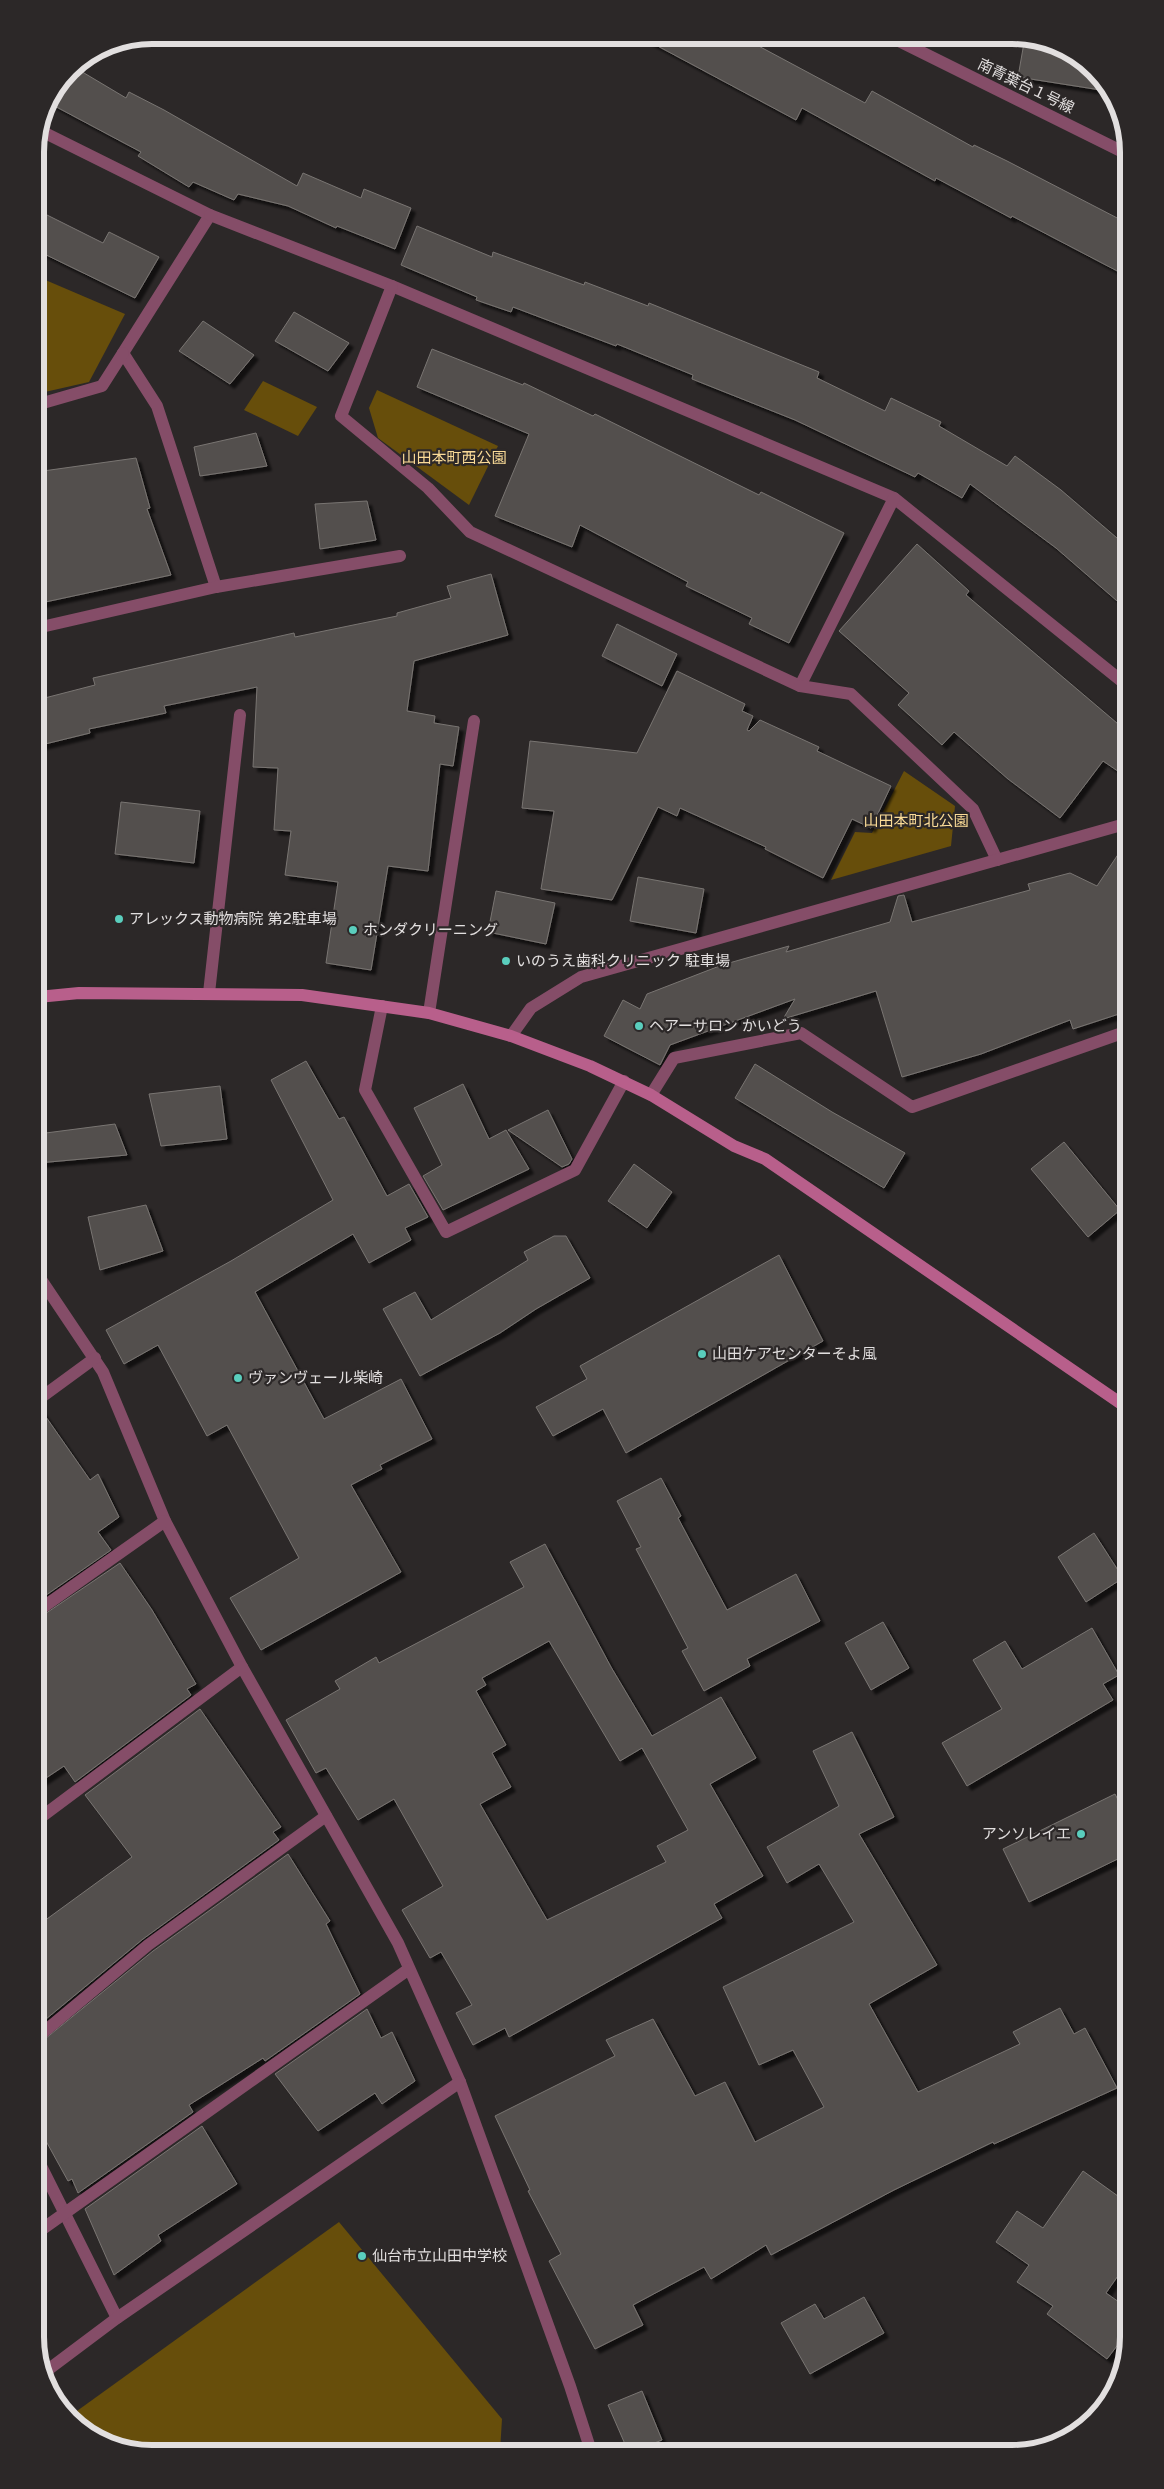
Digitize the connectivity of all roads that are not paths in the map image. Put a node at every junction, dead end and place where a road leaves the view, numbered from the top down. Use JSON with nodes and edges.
{"nodes":[{"id":1,"x":906,"y":44,"type":"edge"},
{"id":2,"x":46,"y":133,"type":"edge"},
{"id":3,"x":1120,"y":150,"type":"edge"},
{"id":4,"x":210,"y":215,"type":"junction"},
{"id":5,"x":392,"y":286,"type":"junction"},
{"id":6,"x":123,"y":353,"type":"junction"},
{"id":7,"x":44,"y":403,"type":"edge"},
{"id":8,"x":894,"y":498,"type":"junction"},
{"id":9,"x":400,"y":556,"type":"dead end"},
{"id":10,"x":216,"y":587,"type":"junction"},
{"id":11,"x":44,"y":626,"type":"edge"},
{"id":12,"x":1120,"y":680,"type":"edge"},
{"id":13,"x":800,"y":686,"type":"junction"},
{"id":14,"x":240,"y":715,"type":"dead end"},
{"id":15,"x":474,"y":721,"type":"dead end"},
{"id":16,"x":1120,"y":825,"type":"edge"},
{"id":17,"x":997,"y":860,"type":"junction"},
{"id":18,"x":209,"y":993,"type":"junction"},
{"id":19,"x":44,"y":996,"type":"edge"},
{"id":20,"x":382,"y":1006,"type":"junction"},
{"id":21,"x":429,"y":1013,"type":"junction"},
{"id":22,"x":1120,"y":1034,"type":"edge"},
{"id":23,"x":511,"y":1036,"type":"junction"},
{"id":24,"x":624,"y":1081,"type":"junction"},
{"id":25,"x":651,"y":1095,"type":"junction"},
{"id":26,"x":44,"y":1284,"type":"edge"},
{"id":27,"x":95,"y":1358,"type":"junction"},
{"id":28,"x":44,"y":1395,"type":"edge"},
{"id":29,"x":1120,"y":1403,"type":"edge"},
{"id":30,"x":165,"y":1521,"type":"junction"},
{"id":31,"x":44,"y":1606,"type":"edge"},
{"id":32,"x":242,"y":1667,"type":"junction"},
{"id":33,"x":44,"y":1815,"type":"edge"},
{"id":34,"x":326,"y":1816,"type":"junction"},
{"id":35,"x":409,"y":1969,"type":"junction"},
{"id":36,"x":44,"y":2032,"type":"edge"},
{"id":37,"x":460,"y":2082,"type":"junction"},
{"id":38,"x":44,"y":2172,"type":"edge"},
{"id":39,"x":64,"y":2213,"type":"junction"},
{"id":40,"x":44,"y":2228,"type":"edge"},
{"id":41,"x":117,"y":2318,"type":"junction"},
{"id":42,"x":48,"y":2369,"type":"edge"},
{"id":43,"x":589,"y":2445,"type":"edge"}],
"edges":[{"from":1,"to":3,"type":"street","name":"南青葉台１号線"},
{"from":2,"to":4,"type":"street"},
{"from":4,"to":5,"type":"street"},
{"from":4,"to":6,"type":"street"},
{"from":5,"to":8,"type":"street"},
{"from":5,"to":13,"type":"street"},
{"from":6,"to":7,"type":"street"},
{"from":6,"to":10,"type":"street"},
{"from":8,"to":12,"type":"street"},
{"from":8,"to":13,"type":"street"},
{"from":9,"to":10,"type":"street"},
{"from":10,"to":11,"type":"street"},
{"from":13,"to":17,"type":"street"},
{"from":14,"to":18,"type":"street"},
{"from":15,"to":21,"type":"street"},
{"from":16,"to":17,"type":"street"},
{"from":17,"to":23,"type":"street"},
{"from":18,"to":19,"type":"street"},
{"from":18,"to":20,"type":"street"},
{"from":20,"to":21,"type":"street"},
{"from":20,"to":24,"type":"street"},
{"from":21,"to":23,"type":"street"},
{"from":22,"to":25,"type":"street"},
{"from":23,"to":24,"type":"street"},
{"from":24,"to":25,"type":"street"},
{"from":25,"to":29,"type":"street"},
{"from":26,"to":27,"type":"street"},
{"from":27,"to":28,"type":"street"},
{"from":27,"to":30,"type":"street"},
{"from":30,"to":31,"type":"street"},
{"from":30,"to":32,"type":"street"},
{"from":32,"to":33,"type":"street"},
{"from":32,"to":34,"type":"street"},
{"from":34,"to":35,"type":"street"},
{"from":34,"to":36,"type":"street"},
{"from":35,"to":37,"type":"street"},
{"from":35,"to":39,"type":"street"},
{"from":37,"to":41,"type":"street"},
{"from":37,"to":43,"type":"street"},
{"from":38,"to":39,"type":"street"},
{"from":39,"to":40,"type":"street"},
{"from":39,"to":41,"type":"street"},
{"from":41,"to":42,"type":"street"}]}
